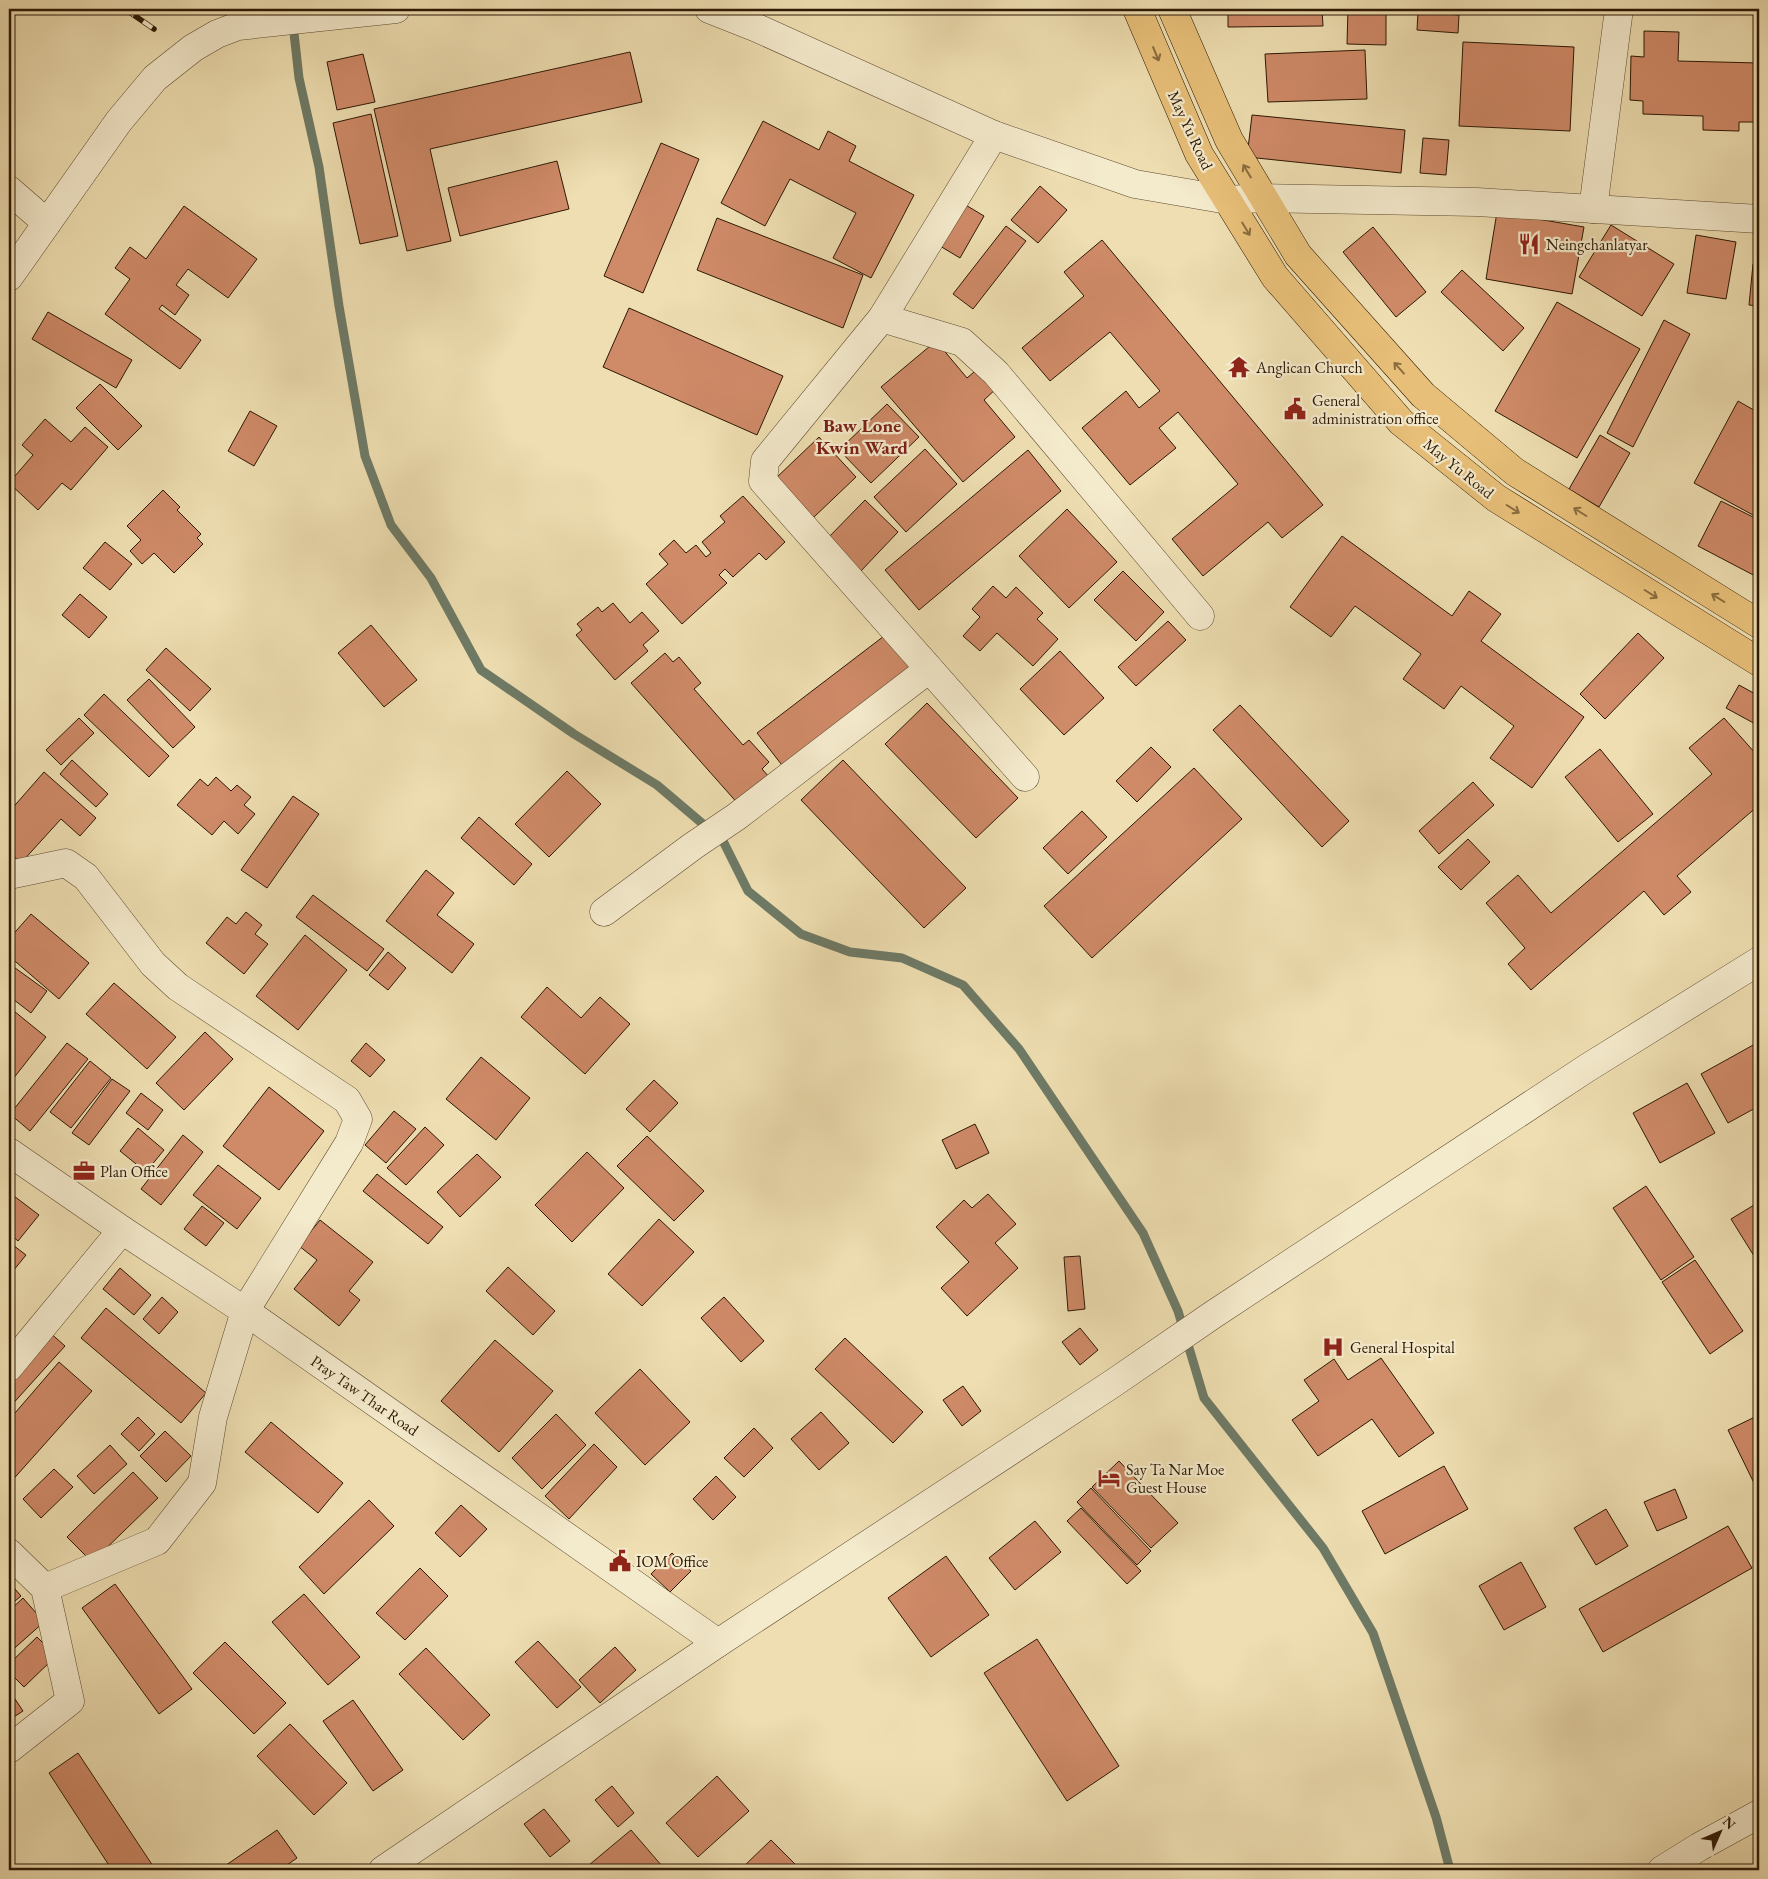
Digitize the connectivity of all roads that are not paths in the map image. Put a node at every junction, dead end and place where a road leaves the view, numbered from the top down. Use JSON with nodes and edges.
{"nodes":[{"id":1,"x":396,"y":9,"type":"edge"},
{"id":2,"x":709,"y":9,"type":"edge"},
{"id":3,"x":1137,"y":9,"type":"edge"},
{"id":4,"x":1172,"y":9,"type":"edge"},
{"id":5,"x":1620,"y":9,"type":"edge"},
{"id":6,"x":994,"y":135,"type":"junction"},
{"id":7,"x":9,"y":190,"type":"edge"},
{"id":8,"x":1263,"y":198,"type":"junction"},
{"id":9,"x":1228,"y":200,"type":"junction"},
{"id":10,"x":1593,"y":209,"type":"junction"},
{"id":11,"x":1759,"y":219,"type":"edge"},
{"id":12,"x":47,"y":223,"type":"junction"},
{"id":13,"x":9,"y":277,"type":"edge"},
{"id":14,"x":882,"y":318,"type":"junction"},
{"id":15,"x":1200,"y":616,"type":"dead end"},
{"id":16,"x":1759,"y":624,"type":"edge"},
{"id":17,"x":1759,"y":662,"type":"edge"},
{"id":18,"x":928,"y":669,"type":"junction"},
{"id":19,"x":1024,"y":777,"type":"dead end"},
{"id":20,"x":9,"y":875,"type":"edge"},
{"id":21,"x":604,"y":912,"type":"dead end"},
{"id":22,"x":1759,"y":961,"type":"edge"},
{"id":23,"x":9,"y":1152,"type":"edge"},
{"id":24,"x":122,"y":1230,"type":"junction"},
{"id":25,"x":245,"y":1311,"type":"junction"},
{"id":26,"x":9,"y":1367,"type":"edge"},
{"id":27,"x":9,"y":1553,"type":"edge"},
{"id":28,"x":45,"y":1588,"type":"junction"},
{"id":29,"x":718,"y":1643,"type":"junction"},
{"id":30,"x":9,"y":1750,"type":"edge"},
{"id":31,"x":1759,"y":1814,"type":"edge"},
{"id":32,"x":383,"y":1870,"type":"edge"},
{"id":33,"x":1662,"y":1870,"type":"edge"}],
"edges":[{"from":1,"to":12,"type":"street"},
{"from":2,"to":6,"type":"street"},
{"from":3,"to":9,"type":"main road","name":"May Yu Road","one_way":true},
{"from":8,"to":4,"type":"main road","name":"May Yu Road","one_way":true},
{"from":5,"to":10,"type":"street"},
{"from":6,"to":9,"type":"street"},
{"from":6,"to":14,"type":"street"},
{"from":7,"to":12,"type":"street"},
{"from":8,"to":9,"type":"street"},
{"from":8,"to":10,"type":"street"},
{"from":16,"to":8,"type":"main road","name":"May Yu Road","one_way":true},
{"from":9,"to":17,"type":"main road","name":"May Yu Road","one_way":true},
{"from":10,"to":11,"type":"street"},
{"from":12,"to":13,"type":"street"},
{"from":14,"to":15,"type":"street"},
{"from":14,"to":18,"type":"street"},
{"from":18,"to":19,"type":"street"},
{"from":18,"to":21,"type":"street"},
{"from":20,"to":25,"type":"street"},
{"from":22,"to":29,"type":"street"},
{"from":23,"to":24,"type":"street","name":"Pray Taw Thar Road"},
{"from":24,"to":25,"type":"street","name":"Pray Taw Thar Road"},
{"from":24,"to":26,"type":"street"},
{"from":25,"to":28,"type":"street"},
{"from":25,"to":29,"type":"street","name":"Pray Taw Thar Road"},
{"from":27,"to":28,"type":"street"},
{"from":28,"to":30,"type":"street"},
{"from":29,"to":32,"type":"street"},
{"from":31,"to":33,"type":"street"}]}
